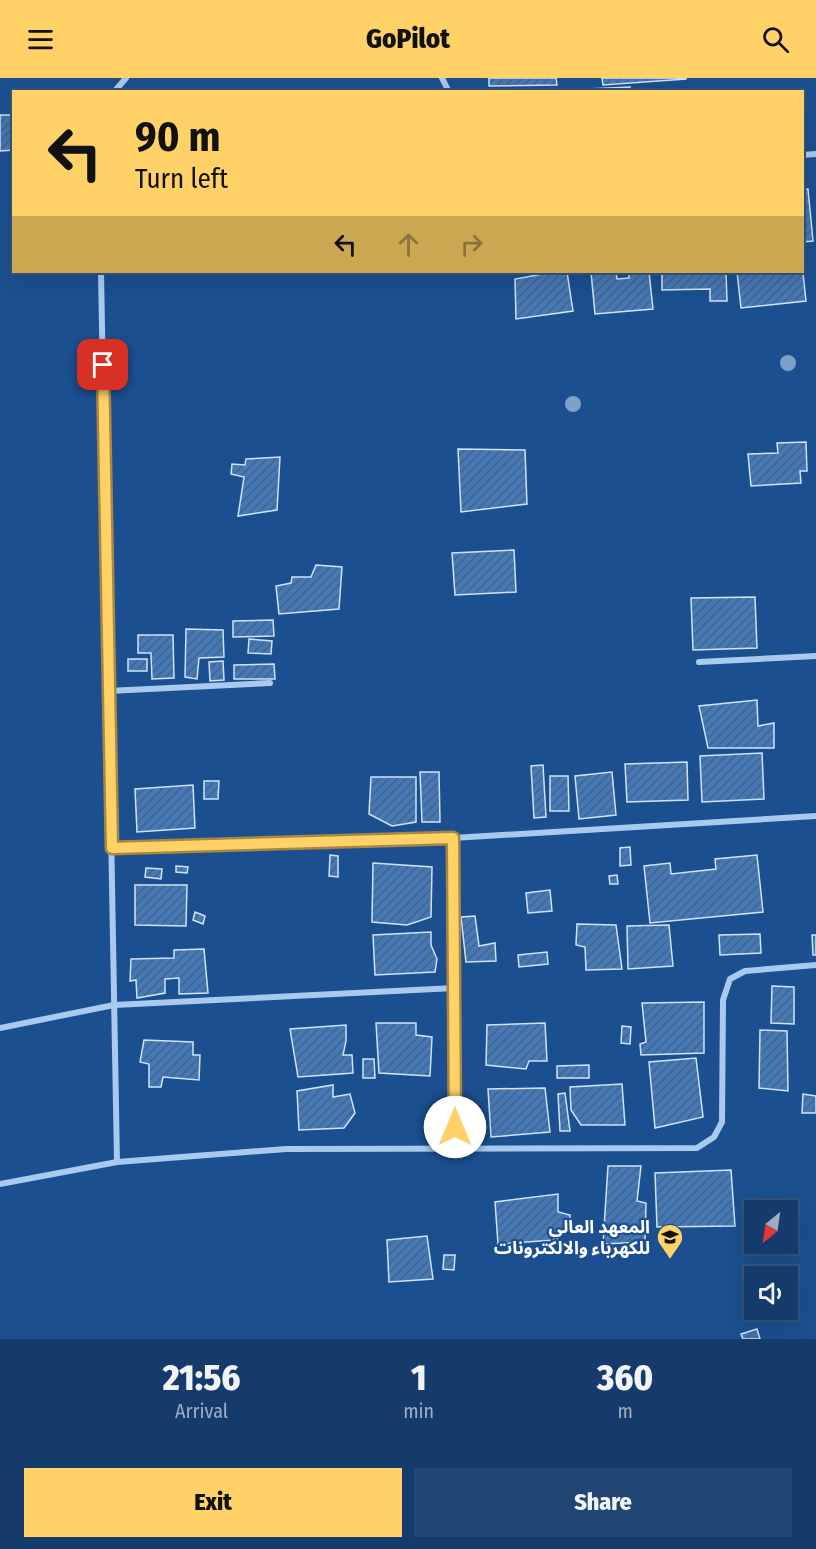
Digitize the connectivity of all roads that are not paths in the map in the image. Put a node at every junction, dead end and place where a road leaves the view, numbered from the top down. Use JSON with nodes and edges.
{"nodes":[{"id":1,"x":126,"y":78,"type":"edge"},
{"id":2,"x":116,"y":90,"type":"edge"},
{"id":3,"x":101,"y":273,"type":"edge"},
{"id":4,"x":816,"y":656,"type":"edge"},
{"id":5,"x":699,"y":662,"type":"dead end"},
{"id":6,"x":270,"y":683,"type":"dead end"},
{"id":7,"x":108,"y":691,"type":"junction"},
{"id":8,"x":816,"y":816,"type":"edge"},
{"id":9,"x":453,"y":838,"type":"junction"},
{"id":10,"x":112,"y":848,"type":"junction"},
{"id":11,"x":816,"y":965,"type":"edge"},
{"id":12,"x":455,"y":988,"type":"junction"},
{"id":13,"x":114,"y":1005,"type":"junction"},
{"id":14,"x":0,"y":1028,"type":"edge"},
{"id":15,"x":455,"y":1150,"type":"junction"},
{"id":16,"x":117,"y":1162,"type":"junction"},
{"id":17,"x":0,"y":1184,"type":"edge"}],
"edges":[{"from":1,"to":2,"type":"street"},
{"from":3,"to":7,"type":"street"},
{"from":4,"to":5,"type":"street"},
{"from":6,"to":7,"type":"street"},
{"from":7,"to":10,"type":"street"},
{"from":8,"to":9,"type":"street"},
{"from":9,"to":10,"type":"street"},
{"from":9,"to":12,"type":"street"},
{"from":10,"to":13,"type":"street"},
{"from":11,"to":15,"type":"street"},
{"from":12,"to":13,"type":"street"},
{"from":12,"to":15,"type":"street"},
{"from":13,"to":14,"type":"street"},
{"from":13,"to":16,"type":"street"},
{"from":15,"to":16,"type":"street"},
{"from":16,"to":17,"type":"street"}]}
